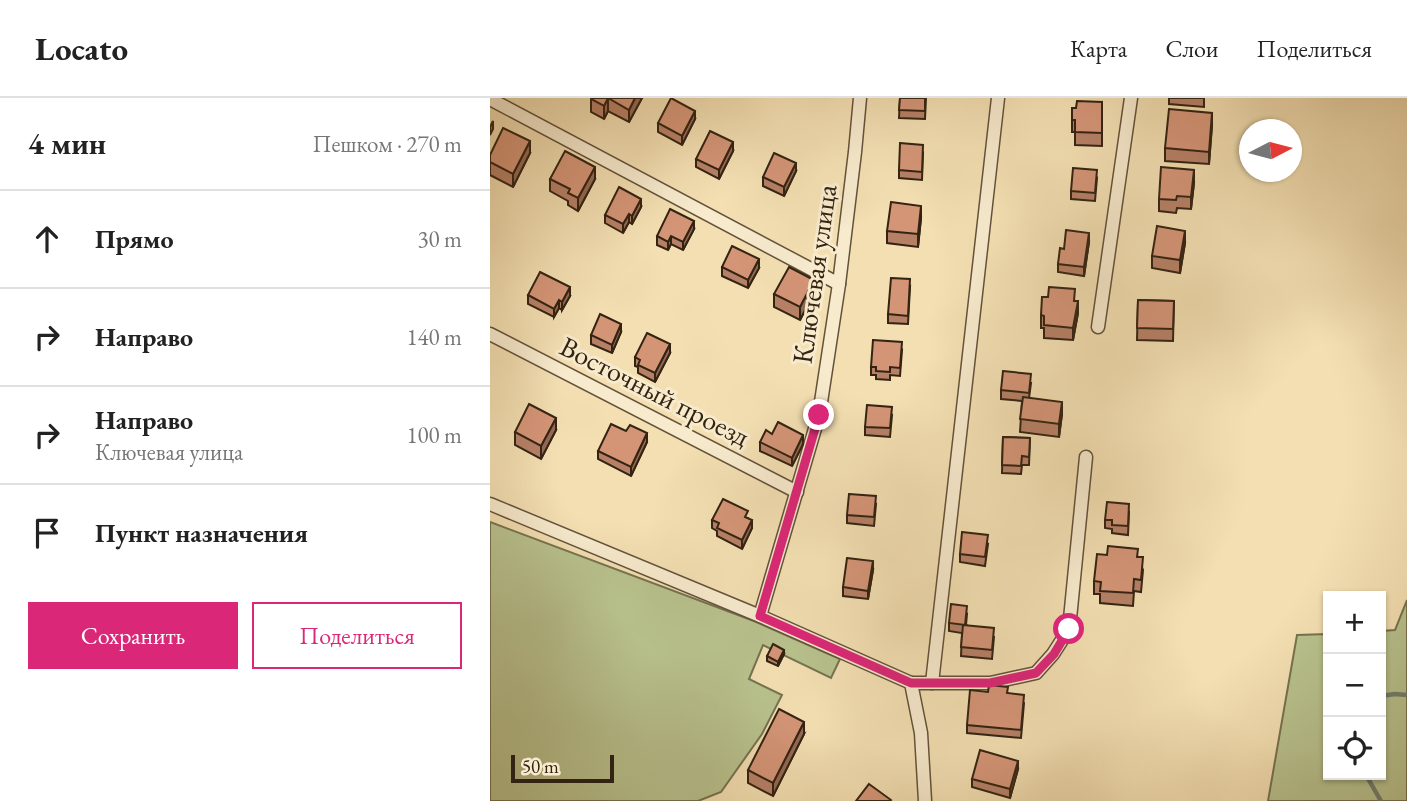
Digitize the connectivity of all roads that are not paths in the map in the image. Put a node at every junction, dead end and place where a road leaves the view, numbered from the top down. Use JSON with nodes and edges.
{"nodes":[{"id":1,"x":860,"y":98,"type":"edge"},
{"id":2,"x":998,"y":98,"type":"edge"},
{"id":3,"x":1131,"y":98,"type":"edge"},
{"id":4,"x":490,"y":99,"type":"edge"},
{"id":5,"x":839,"y":284,"type":"junction"},
{"id":6,"x":1098,"y":327,"type":"dead end"},
{"id":7,"x":490,"y":334,"type":"edge"},
{"id":8,"x":1086,"y":457,"type":"dead end"},
{"id":9,"x":797,"y":492,"type":"junction"},
{"id":10,"x":490,"y":504,"type":"edge"},
{"id":11,"x":760,"y":616,"type":"junction"},
{"id":12,"x":911,"y":683,"type":"junction"},
{"id":13,"x":932,"y":683,"type":"junction"},
{"id":14,"x":925,"y":801,"type":"edge"}],
"edges":[{"from":1,"to":5,"type":"street","name":"Ключевая улица"},
{"from":2,"to":13,"type":"street"},
{"from":3,"to":6,"type":"street"},
{"from":4,"to":5,"type":"street"},
{"from":5,"to":9,"type":"street","name":"Ключевая улица"},
{"from":7,"to":9,"type":"street","name":"Восточный проезд"},
{"from":8,"to":13,"type":"street"},
{"from":9,"to":11,"type":"street","name":"Ключевая улица"},
{"from":10,"to":11,"type":"street"},
{"from":11,"to":12,"type":"street"},
{"from":12,"to":13,"type":"street"},
{"from":12,"to":14,"type":"street"}]}
